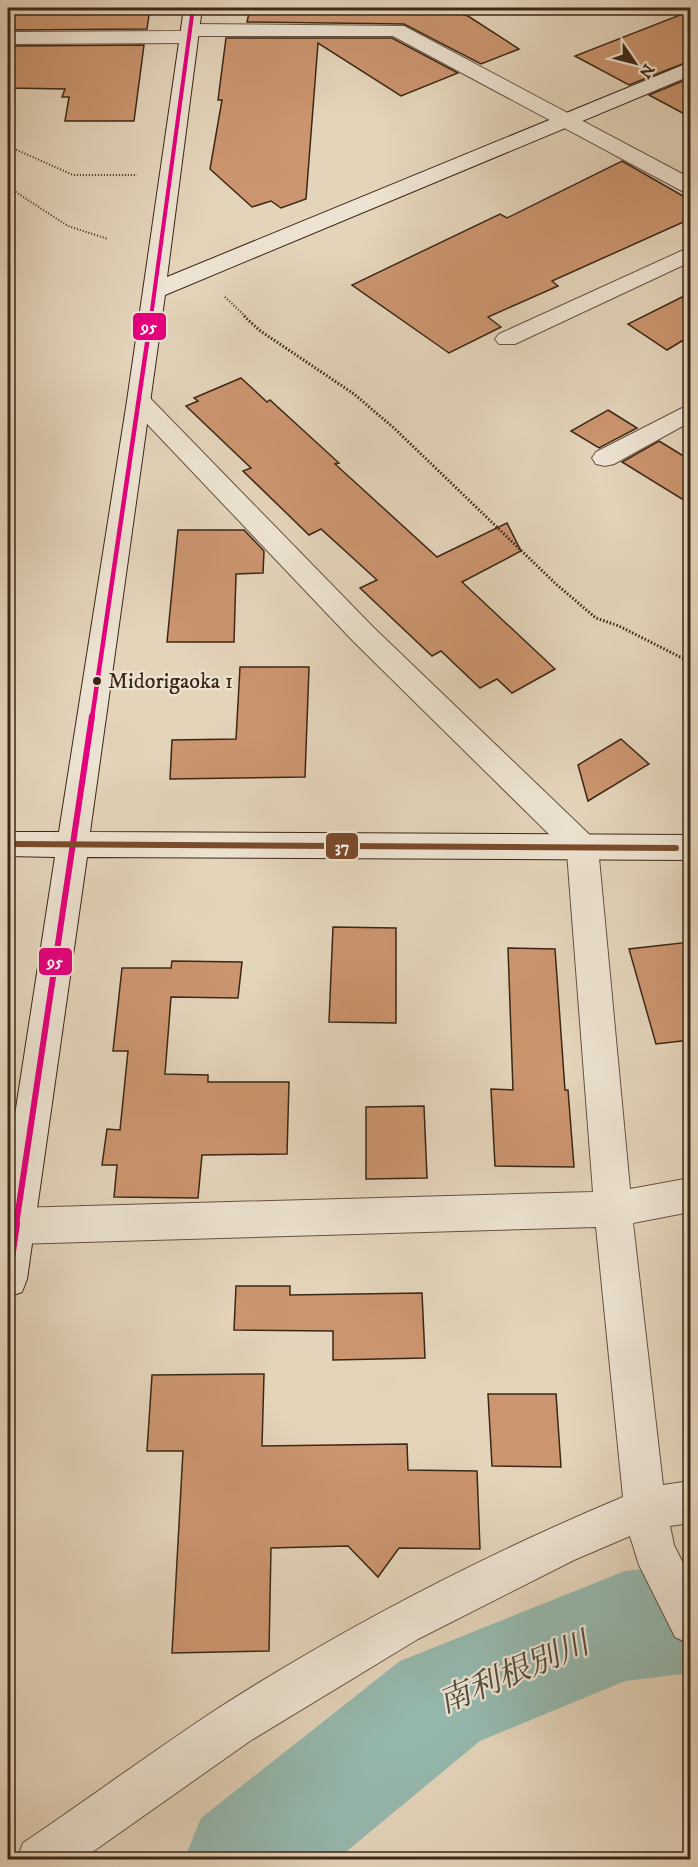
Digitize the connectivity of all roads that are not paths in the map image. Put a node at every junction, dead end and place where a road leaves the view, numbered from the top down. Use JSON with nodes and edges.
{"nodes":[{"id":1,"x":190,"y":25,"type":"edge"},
{"id":2,"x":8,"y":38,"type":"edge"},
{"id":3,"x":690,"y":69,"type":"edge"},
{"id":4,"x":563,"y":120,"type":"junction"},
{"id":5,"x":690,"y":186,"type":"edge"},
{"id":6,"x":690,"y":254,"type":"edge"},
{"id":7,"x":154,"y":291,"type":"junction"},
{"id":8,"x":507,"y":339,"type":"dead end"},
{"id":9,"x":139,"y":401,"type":"junction"},
{"id":10,"x":690,"y":412,"type":"edge"},
{"id":11,"x":605,"y":458,"type":"dead end"},
{"id":12,"x":8,"y":844,"type":"edge"},
{"id":13,"x":71,"y":844,"type":"junction"},
{"id":14,"x":582,"y":847,"type":"junction"},
{"id":15,"x":690,"y":848,"type":"edge"},
{"id":16,"x":690,"y":1195,"type":"edge"},
{"id":17,"x":613,"y":1209,"type":"junction"},
{"id":18,"x":15,"y":1226,"type":"junction"},
{"id":19,"x":8,"y":1279,"type":"edge"},
{"id":20,"x":690,"y":1502,"type":"edge"},
{"id":21,"x":649,"y":1529,"type":"junction"},
{"id":22,"x":690,"y":1622,"type":"edge"},
{"id":23,"x":40,"y":1860,"type":"edge"}],
"edges":[{"from":1,"to":2,"type":"street"},
{"from":1,"to":4,"type":"street"},
{"from":1,"to":7,"type":"street"},
{"from":3,"to":4,"type":"street"},
{"from":4,"to":5,"type":"street"},
{"from":4,"to":7,"type":"street"},
{"from":6,"to":8,"type":"street"},
{"from":7,"to":9,"type":"street"},
{"from":9,"to":13,"type":"street"},
{"from":9,"to":14,"type":"street"},
{"from":10,"to":11,"type":"street"},
{"from":12,"to":13,"type":"street"},
{"from":13,"to":14,"type":"street"},
{"from":13,"to":18,"type":"street"},
{"from":14,"to":15,"type":"street"},
{"from":14,"to":17,"type":"street"},
{"from":16,"to":17,"type":"street"},
{"from":17,"to":18,"type":"street"},
{"from":17,"to":21,"type":"street"},
{"from":18,"to":19,"type":"street"},
{"from":20,"to":21,"type":"street"},
{"from":21,"to":22,"type":"street"},
{"from":21,"to":23,"type":"street"}]}
